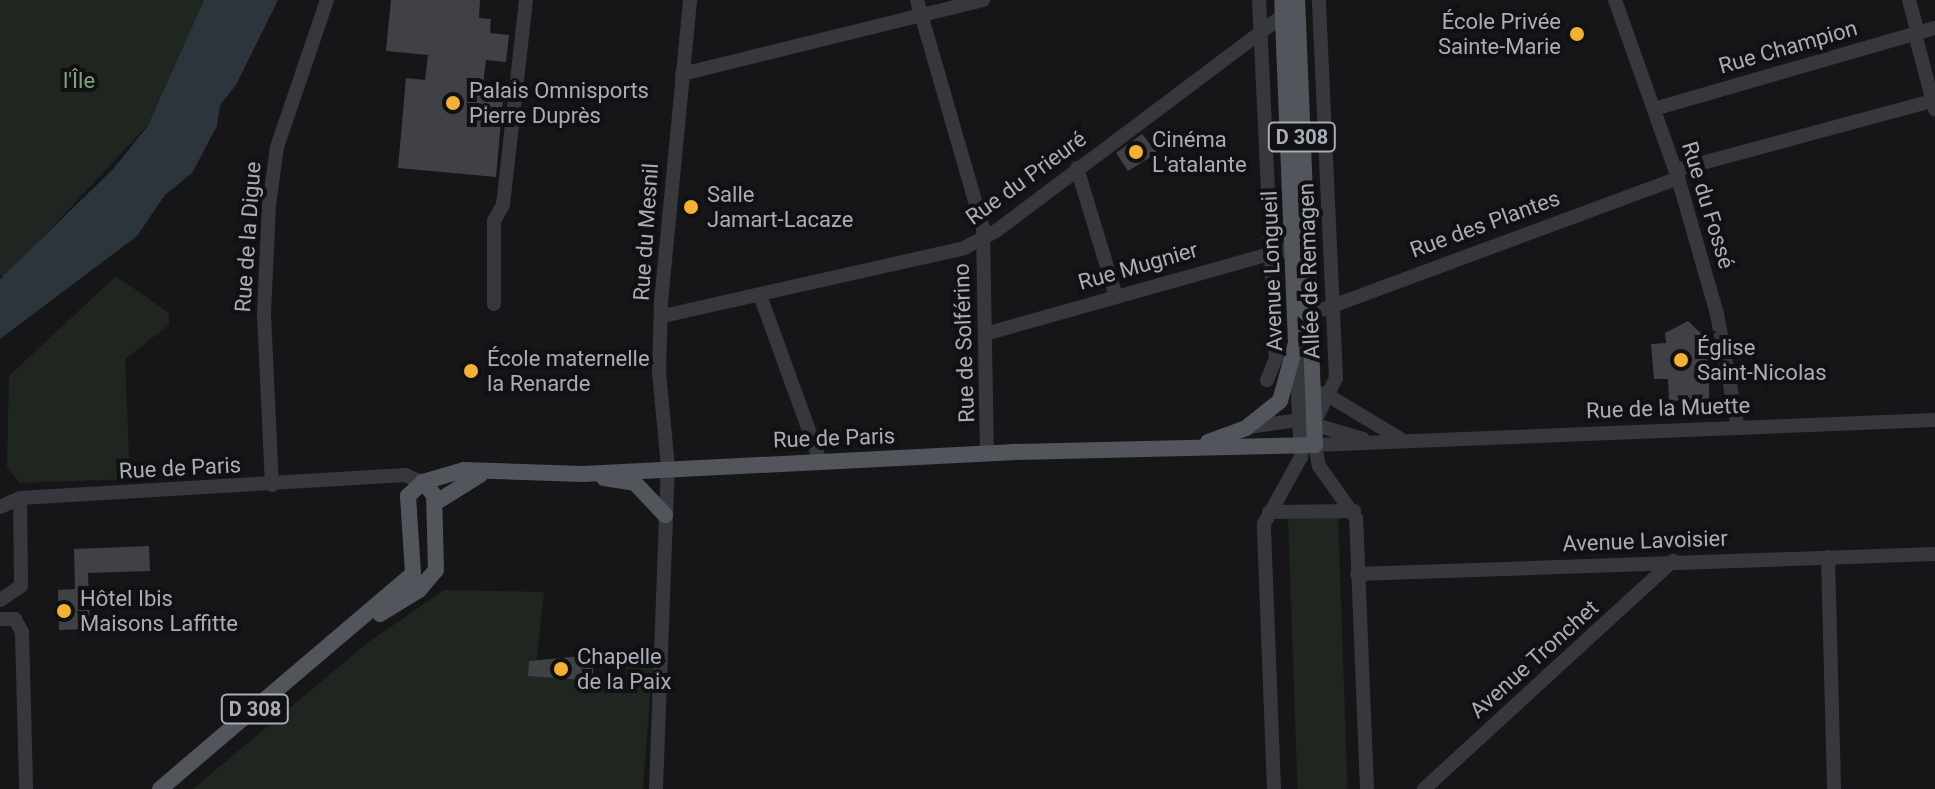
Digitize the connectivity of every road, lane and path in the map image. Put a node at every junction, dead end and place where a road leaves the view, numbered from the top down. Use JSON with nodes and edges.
{"nodes":[{"id":1,"x":327,"y":0,"type":"edge"},
{"id":2,"x":526,"y":0,"type":"edge"},
{"id":3,"x":690,"y":0,"type":"edge"},
{"id":4,"x":917,"y":0,"type":"edge"},
{"id":5,"x":983,"y":0,"type":"edge"},
{"id":6,"x":1259,"y":0,"type":"edge"},
{"id":7,"x":1319,"y":0,"type":"edge"},
{"id":8,"x":1615,"y":0,"type":"edge"},
{"id":9,"x":1909,"y":0,"type":"edge"},
{"id":10,"x":1292,"y":3,"type":"edge"},
{"id":11,"x":923,"y":15,"type":"junction"},
{"id":12,"x":1935,"y":28,"type":"edge"},
{"id":13,"x":1916,"y":33,"type":"junction"},
{"id":14,"x":1261,"y":34,"type":"junction"},
{"id":15,"x":682,"y":74,"type":"junction"},
{"id":16,"x":1934,"y":103,"type":"edge"},
{"id":17,"x":1654,"y":109,"type":"junction"},
{"id":18,"x":1077,"y":168,"type":"junction"},
{"id":19,"x":1677,"y":174,"type":"junction"},
{"id":20,"x":983,"y":238,"type":"junction"},
{"id":21,"x":1300,"y":246,"type":"junction"},
{"id":22,"x":1269,"y":250,"type":"junction"},
{"id":23,"x":1116,"y":296,"type":"junction"},
{"id":24,"x":761,"y":298,"type":"junction"},
{"id":25,"x":1332,"y":302,"type":"junction"},
{"id":26,"x":494,"y":304,"type":"dead end"},
{"id":27,"x":1308,"y":315,"type":"junction"},
{"id":28,"x":663,"y":316,"type":"junction"},
{"id":29,"x":985,"y":334,"type":"junction"},
{"id":30,"x":1296,"y":343,"type":"junction"},
{"id":31,"x":1267,"y":380,"type":"dead end"},
{"id":32,"x":1312,"y":388,"type":"junction"},
{"id":33,"x":1331,"y":396,"type":"junction"},
{"id":34,"x":1935,"y":420,"type":"edge"},
{"id":35,"x":1307,"y":421,"type":"junction"},
{"id":36,"x":1246,"y":428,"type":"junction"},
{"id":37,"x":1738,"y":428,"type":"junction"},
{"id":38,"x":1403,"y":439,"type":"junction"},
{"id":39,"x":1367,"y":440,"type":"junction"},
{"id":40,"x":1308,"y":445,"type":"junction"},
{"id":41,"x":1191,"y":446,"type":"junction"},
{"id":42,"x":987,"y":453,"type":"junction"},
{"id":43,"x":820,"y":461,"type":"junction"},
{"id":44,"x":668,"y":467,"type":"junction"},
{"id":45,"x":583,"y":474,"type":"junction"},
{"id":46,"x":480,"y":475,"type":"junction"},
{"id":47,"x":272,"y":485,"type":"junction"},
{"id":48,"x":417,"y":485,"type":"junction"},
{"id":49,"x":20,"y":498,"type":"junction"},
{"id":50,"x":435,"y":503,"type":"junction"},
{"id":51,"x":0,"y":507,"type":"edge"},
{"id":52,"x":1354,"y":511,"type":"junction"},
{"id":53,"x":1269,"y":512,"type":"junction"},
{"id":54,"x":665,"y":515,"type":"junction"},
{"id":55,"x":1935,"y":554,"type":"edge"},
{"id":56,"x":1828,"y":557,"type":"junction"},
{"id":57,"x":1673,"y":561,"type":"junction"},
{"id":58,"x":435,"y":573,"type":"junction"},
{"id":59,"x":413,"y":574,"type":"junction"},
{"id":60,"x":1357,"y":574,"type":"junction"},
{"id":61,"x":0,"y":600,"type":"edge"},
{"id":62,"x":0,"y":619,"type":"edge"},
{"id":63,"x":350,"y":629,"type":"junction"},
{"id":64,"x":26,"y":789,"type":"edge"},
{"id":65,"x":160,"y":789,"type":"edge"},
{"id":66,"x":656,"y":789,"type":"edge"},
{"id":67,"x":1274,"y":789,"type":"edge"},
{"id":68,"x":1367,"y":789,"type":"edge"},
{"id":69,"x":1424,"y":789,"type":"edge"},
{"id":70,"x":1834,"y":789,"type":"edge"}],
"edges":[{"from":1,"to":47,"type":"street","name":"Rue de la Digue"},
{"from":2,"to":26,"type":"street"},
{"from":3,"to":15,"type":"street","name":"Rue du Mesnil"},
{"from":4,"to":11,"type":"street","name":"Rue de Solférino"},
{"from":5,"to":11,"type":"street"},
{"from":6,"to":14,"type":"street"},
{"from":7,"to":25,"type":"street","name":"Allée de Remagen"},
{"from":8,"to":17,"type":"street","name":"Rue du Fossé"},
{"from":9,"to":13,"type":"street"},
{"from":10,"to":14,"type":"street","name":"Rue du Prieuré"},
{"from":10,"to":21,"type":"main road","name":"Avenue Longueil","number":"D 308"},
{"from":11,"to":15,"type":"street"},
{"from":11,"to":20,"type":"street","name":"Rue de Solférino"},
{"from":12,"to":13,"type":"street","name":"Rue Champion"},
{"from":13,"to":16,"type":"street"},
{"from":13,"to":17,"type":"street","name":"Rue Champion"},
{"from":14,"to":18,"type":"street","name":"Rue du Prieuré"},
{"from":14,"to":22,"type":"street"},
{"from":15,"to":28,"type":"street","name":"Rue du Mesnil"},
{"from":16,"to":19,"type":"street","name":"Rue des Plantes"},
{"from":17,"to":19,"type":"street","name":"Rue du Fossé"},
{"from":18,"to":20,"type":"street","name":"Rue du Prieuré"},
{"from":18,"to":23,"type":"street"},
{"from":19,"to":25,"type":"street","name":"Rue des Plantes"},
{"from":19,"to":37,"type":"street","name":"Rue du Fossé"},
{"from":20,"to":24,"type":"street","name":"Rue du Prieuré"},
{"from":20,"to":29,"type":"street","name":"Rue de Solférino"},
{"from":21,"to":22,"type":"street","name":"Rue Mugnier"},
{"from":21,"to":27,"type":"main road","name":"Avenue Longueil","number":"D 308"},
{"from":21,"to":30,"type":"main road","name":"Avenue Longueil","number":"D 308"},
{"from":22,"to":23,"type":"street","name":"Rue Mugnier"},
{"from":22,"to":31,"type":"street"},
{"from":23,"to":29,"type":"street","name":"Rue Mugnier"},
{"from":24,"to":28,"type":"street","name":"Rue du Prieuré"},
{"from":24,"to":43,"type":"street"},
{"from":25,"to":27,"type":"street","name":"Rue des Plantes"},
{"from":25,"to":33,"type":"street","name":"Allée de Remagen"},
{"from":27,"to":32,"type":"main road","name":"Avenue Longueil","number":"D 308"},
{"from":28,"to":44,"type":"street","name":"Rue du Mesnil"},
{"from":29,"to":42,"type":"street","name":"Rue de Solférino"},
{"from":30,"to":35,"type":"street","name":"Avenue Longueil"},
{"from":30,"to":36,"type":"main road","name":"Rue de Paris","number":"D 308"},
{"from":32,"to":33,"type":"street"},
{"from":32,"to":35,"type":"main road","name":"Avenue Longueil","number":"D 308"},
{"from":33,"to":35,"type":"street"},
{"from":33,"to":38,"type":"street"},
{"from":34,"to":37,"type":"street","name":"Rue de la Muette"},
{"from":35,"to":36,"type":"street","name":"Rue de Paris"},
{"from":35,"to":39,"type":"street","name":"Rue de la Muette"},
{"from":35,"to":40,"type":"main road","name":"Avenue Longueil","number":"D 308"},
{"from":36,"to":41,"type":"main road","name":"Rue de Paris","number":"D 308"},
{"from":37,"to":38,"type":"street","name":"Rue de la Muette"},
{"from":38,"to":39,"type":"street","name":"Rue de la Muette"},
{"from":39,"to":40,"type":"street","name":"Rue de la Muette"},
{"from":40,"to":41,"type":"main road","name":"Rue de Paris","number":"D 308"},
{"from":40,"to":52,"type":"street"},
{"from":40,"to":53,"type":"street"},
{"from":41,"to":42,"type":"main road","name":"Rue de Paris","number":"D 308"},
{"from":42,"to":43,"type":"main road","name":"Rue de Paris","number":"D 308"},
{"from":43,"to":44,"type":"main road","name":"Rue de Paris","number":"D 308"},
{"from":44,"to":45,"type":"main road","name":"Rue de Paris","number":"D 308"},
{"from":44,"to":54,"type":"street","name":"Rue du Mesnil"},
{"from":45,"to":46,"type":"main road","name":"Rue de Paris","number":"D 308"},
{"from":45,"to":54,"type":"main road"},
{"from":46,"to":48,"type":"main road","name":"Rue de Paris","number":"D 308"},
{"from":46,"to":50,"type":"main road"},
{"from":47,"to":48,"type":"street","name":"Rue de Paris"},
{"from":47,"to":49,"type":"street","name":"Rue de Paris"},
{"from":48,"to":50,"type":"main road"},
{"from":48,"to":59,"type":"main road"},
{"from":49,"to":51,"type":"street","name":"Rue de Paris"},
{"from":49,"to":61,"type":"street"},
{"from":50,"to":58,"type":"main road"},
{"from":52,"to":53,"type":"street"},
{"from":52,"to":60,"type":"street"},
{"from":53,"to":67,"type":"street"},
{"from":54,"to":66,"type":"street","name":"Rue du Mesnil"},
{"from":55,"to":56,"type":"street","name":"Avenue Lavoisier"},
{"from":56,"to":57,"type":"street","name":"Avenue Lavoisier"},
{"from":56,"to":70,"type":"street"},
{"from":57,"to":60,"type":"street","name":"Avenue Lavoisier"},
{"from":57,"to":69,"type":"street","name":"Avenue Tronchet"},
{"from":58,"to":59,"type":"main road"},
{"from":58,"to":63,"type":"main road","number":"D 308"},
{"from":59,"to":63,"type":"main road","number":"D 308"},
{"from":60,"to":68,"type":"street"},
{"from":62,"to":64,"type":"street"},
{"from":63,"to":65,"type":"main road","number":"D 308"}]}
